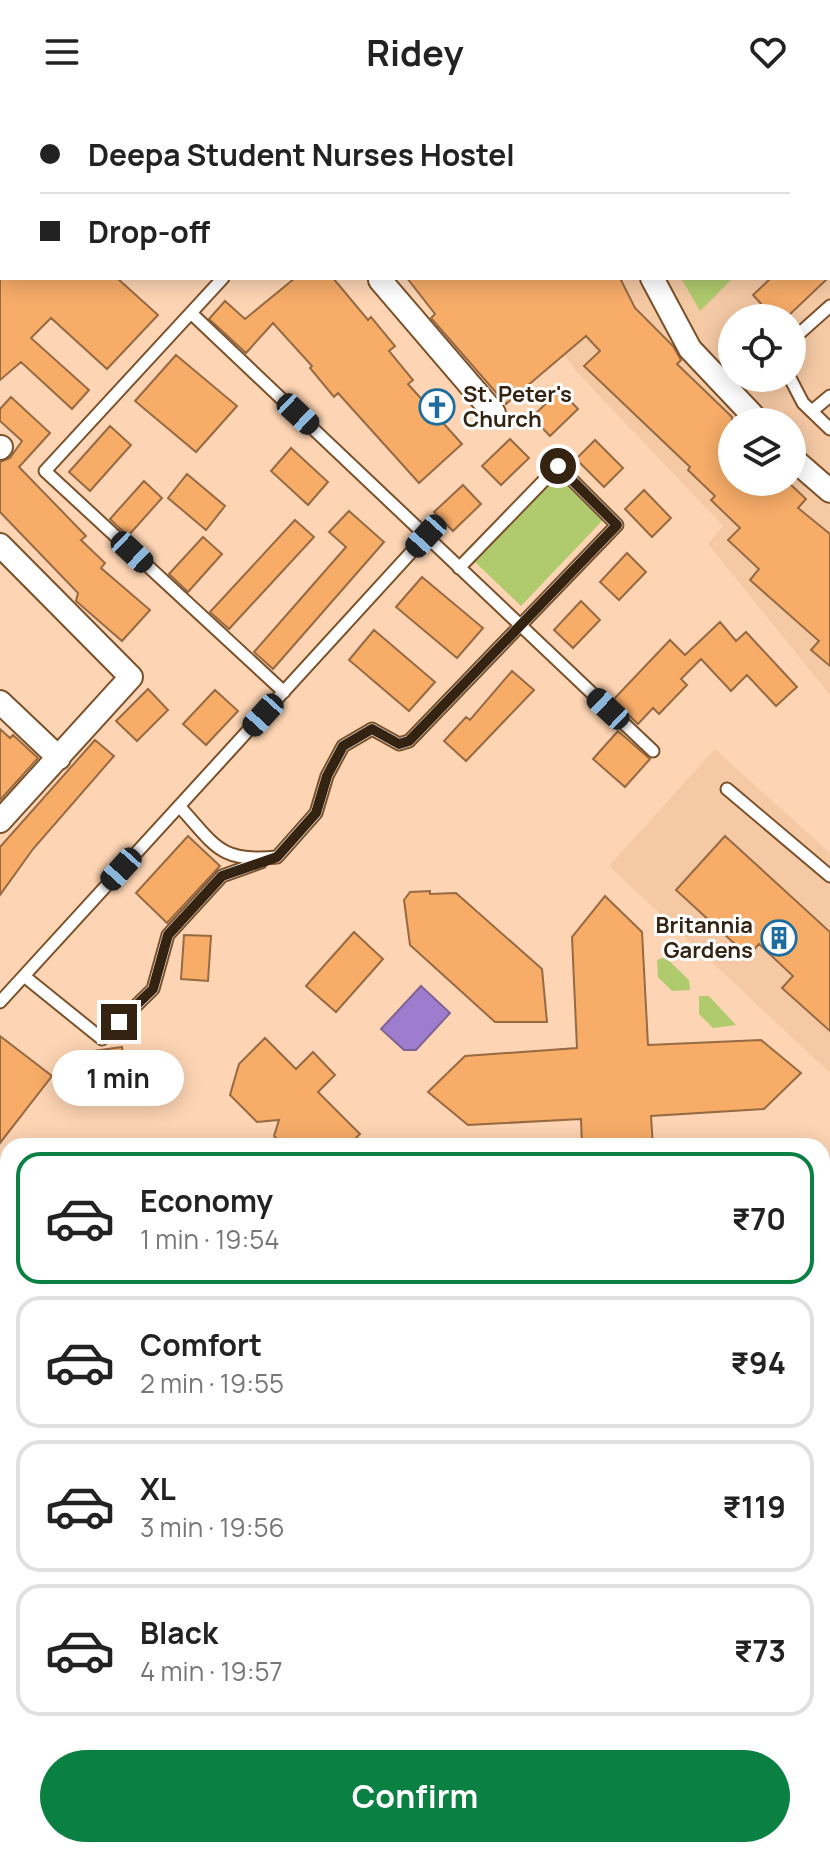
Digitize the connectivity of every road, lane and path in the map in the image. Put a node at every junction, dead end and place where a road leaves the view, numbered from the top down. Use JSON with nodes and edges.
{"nodes":[{"id":1,"x":221,"y":280,"type":"edge"},
{"id":2,"x":380,"y":280,"type":"edge"},
{"id":3,"x":653,"y":280,"type":"edge"},
{"id":4,"x":830,"y":306,"type":"edge"},
{"id":5,"x":191,"y":313,"type":"junction"},
{"id":6,"x":806,"y":327,"type":"edge"},
{"id":7,"x":796,"y":392,"type":"edge"},
{"id":8,"x":830,"y":396,"type":"edge"},
{"id":9,"x":746,"y":408,"type":"edge"},
{"id":10,"x":812,"y":411,"type":"junction"},
{"id":11,"x":494,"y":413,"type":"dead end"},
{"id":12,"x":830,"y":429,"type":"edge"},
{"id":13,"x":806,"y":470,"type":"edge"},
{"id":14,"x":830,"y":491,"type":"edge"},
{"id":15,"x":426,"y":536,"type":"junction"},
{"id":16,"x":0,"y":545,"type":"edge"},
{"id":17,"x":459,"y":568,"type":"junction"},
{"id":18,"x":520,"y":625,"type":"junction"},
{"id":19,"x":284,"y":692,"type":"junction"},
{"id":20,"x":0,"y":702,"type":"edge"},
{"id":21,"x":653,"y":751,"type":"dead end"},
{"id":22,"x":59,"y":758,"type":"junction"},
{"id":23,"x":727,"y":789,"type":"dead end"},
{"id":24,"x":179,"y":806,"type":"junction"},
{"id":25,"x":0,"y":821,"type":"edge"},
{"id":26,"x":277,"y":857,"type":"junction"},
{"id":27,"x":830,"y":876,"type":"edge"},
{"id":28,"x":24,"y":976,"type":"junction"},
{"id":29,"x":0,"y":1002,"type":"edge"}],
"edges":[{"from":1,"to":5,"type":"lane"},
{"from":2,"to":11,"type":"street"},
{"from":3,"to":9,"type":"street"},
{"from":4,"to":6,"type":"lane"},
{"from":5,"to":15,"type":"lane"},
{"from":5,"to":19,"type":"lane"},
{"from":7,"to":10,"type":"lane"},
{"from":8,"to":10,"type":"lane"},
{"from":10,"to":12,"type":"lane"},
{"from":13,"to":14,"type":"street"},
{"from":15,"to":17,"type":"lane"},
{"from":15,"to":19,"type":"lane"},
{"from":16,"to":22,"type":"street"},
{"from":17,"to":18,"type":"lane"},
{"from":17,"to":18,"type":"lane"},
{"from":18,"to":21,"type":"lane"},
{"from":18,"to":26,"type":"lane"},
{"from":19,"to":24,"type":"lane"},
{"from":20,"to":22,"type":"street"},
{"from":22,"to":25,"type":"street"},
{"from":23,"to":27,"type":"lane"},
{"from":24,"to":26,"type":"lane"},
{"from":24,"to":28,"type":"lane"},
{"from":26,"to":28,"type":"lane"},
{"from":28,"to":29,"type":"lane"}]}
